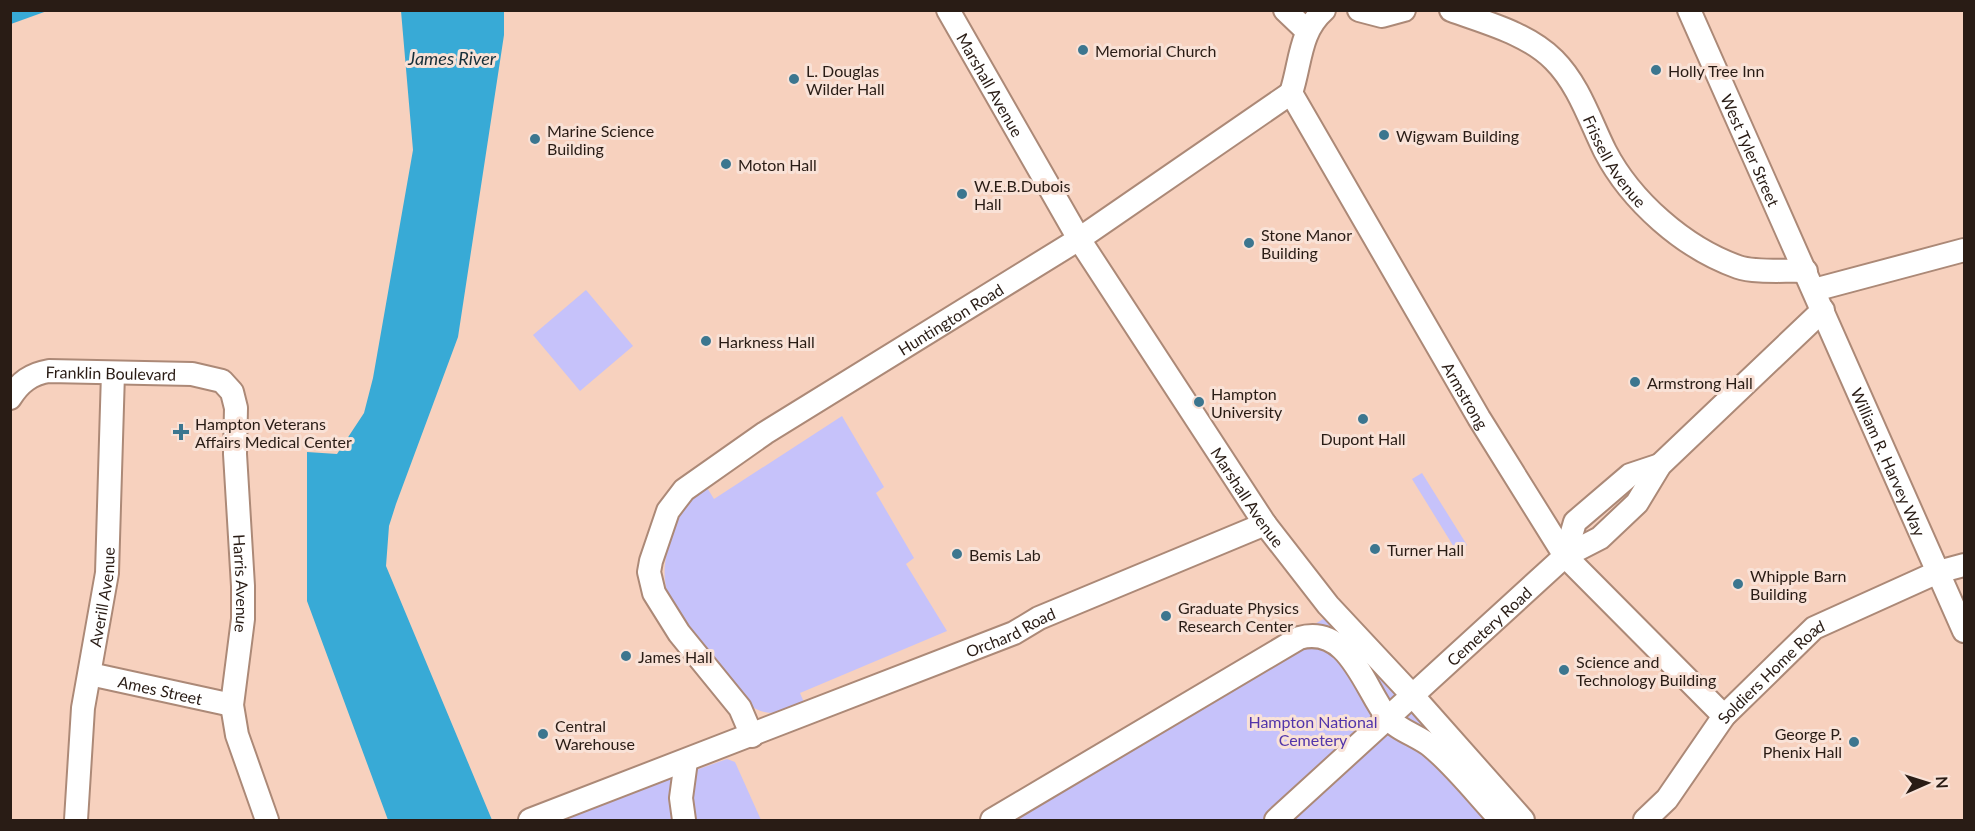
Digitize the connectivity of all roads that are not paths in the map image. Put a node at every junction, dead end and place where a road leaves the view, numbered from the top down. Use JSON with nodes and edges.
{"nodes":[{"id":1,"x":948,"y":10,"type":"edge"},
{"id":2,"x":1285,"y":10,"type":"edge"},
{"id":3,"x":1324,"y":10,"type":"edge"},
{"id":4,"x":1359,"y":10,"type":"edge"},
{"id":5,"x":1404,"y":10,"type":"edge"},
{"id":6,"x":1451,"y":10,"type":"edge"},
{"id":7,"x":1689,"y":10,"type":"edge"},
{"id":8,"x":1709,"y":10,"type":"edge"},
{"id":9,"x":1307,"y":31,"type":"junction"},
{"id":10,"x":1705,"y":47,"type":"junction"},
{"id":11,"x":1291,"y":93,"type":"junction"},
{"id":12,"x":1079,"y":239,"type":"junction"},
{"id":13,"x":1965,"y":250,"type":"edge"},
{"id":14,"x":1815,"y":290,"type":"junction"},
{"id":15,"x":113,"y":373,"type":"junction"},
{"id":16,"x":222,"y":381,"type":"joint"},
{"id":17,"x":10,"y":398,"type":"edge"},
{"id":18,"x":1265,"y":524,"type":"junction"},
{"id":19,"x":1565,"y":556,"type":"junction"},
{"id":20,"x":1965,"y":565,"type":"edge"},
{"id":21,"x":1938,"y":572,"type":"junction"},
{"id":22,"x":1965,"y":631,"type":"edge"},
{"id":23,"x":90,"y":674,"type":"junction"},
{"id":24,"x":1413,"y":696,"type":"junction"},
{"id":25,"x":232,"y":705,"type":"junction"},
{"id":26,"x":1724,"y":716,"type":"junction"},
{"id":27,"x":1387,"y":718,"type":"junction"},
{"id":28,"x":752,"y":736,"type":"junction"},
{"id":29,"x":686,"y":761,"type":"junction"},
{"id":30,"x":76,"y":820,"type":"edge"},
{"id":31,"x":267,"y":820,"type":"edge"},
{"id":32,"x":530,"y":820,"type":"edge"},
{"id":33,"x":684,"y":820,"type":"edge"},
{"id":34,"x":993,"y":820,"type":"edge"},
{"id":35,"x":1276,"y":820,"type":"edge"},
{"id":36,"x":1501,"y":820,"type":"edge"},
{"id":37,"x":1523,"y":820,"type":"edge"},
{"id":38,"x":1644,"y":820,"type":"edge"}],
"edges":[{"from":1,"to":12,"type":"street","name":"Marshall Avenue"},
{"from":2,"to":9,"type":"street"},
{"from":3,"to":9,"type":"street"},
{"from":4,"to":5,"type":"street"},
{"from":6,"to":14,"type":"street","name":"Frissell Avenue"},
{"from":7,"to":10,"type":"street","name":"West Tyler Street"},
{"from":8,"to":10,"type":"street"},
{"from":9,"to":11,"type":"street"},
{"from":10,"to":14,"type":"street","name":"West Tyler Street"},
{"from":11,"to":12,"type":"street","name":"Huntington Road"},
{"from":11,"to":19,"type":"street","name":"Armstrong"},
{"from":12,"to":18,"type":"street","name":"Marshall Avenue"},
{"from":12,"to":28,"type":"street","name":"Huntington Road"},
{"from":13,"to":14,"type":"street"},
{"from":14,"to":19,"type":"street"},
{"from":14,"to":21,"type":"street","name":"William R. Harvey Way"},
{"from":15,"to":16,"type":"street","name":"Franklin Boulevard"},
{"from":15,"to":17,"type":"street","name":"Franklin Boulevard"},
{"from":15,"to":23,"type":"street","name":"Averill Avenue"},
{"from":16,"to":25,"type":"street","name":"Harris Avenue"},
{"from":18,"to":24,"type":"street","name":"Marshall Avenue"},
{"from":18,"to":28,"type":"street","name":"Orchard Road"},
{"from":19,"to":24,"type":"street","name":"Cemetery Road"},
{"from":19,"to":26,"type":"street","name":"Armstrong"},
{"from":20,"to":21,"type":"street","name":"Soldiers Home Road"},
{"from":21,"to":22,"type":"street","name":"William R. Harvey Way"},
{"from":21,"to":26,"type":"street","name":"Soldiers Home Road"},
{"from":23,"to":25,"type":"street","name":"Ames Street"},
{"from":23,"to":30,"type":"street","name":"Averill Avenue"},
{"from":24,"to":27,"type":"street","name":"Cemetery Road"},
{"from":24,"to":37,"type":"street","name":"Marshall Avenue"},
{"from":25,"to":31,"type":"street","name":"Harris Avenue"},
{"from":26,"to":38,"type":"street","name":"Soldiers Home Road"},
{"from":27,"to":34,"type":"street"},
{"from":27,"to":35,"type":"street","name":"Cemetery Road"},
{"from":27,"to":36,"type":"street"},
{"from":28,"to":29,"type":"street","name":"Orchard Road"},
{"from":29,"to":32,"type":"street","name":"Orchard Road"},
{"from":29,"to":33,"type":"street"}]}
